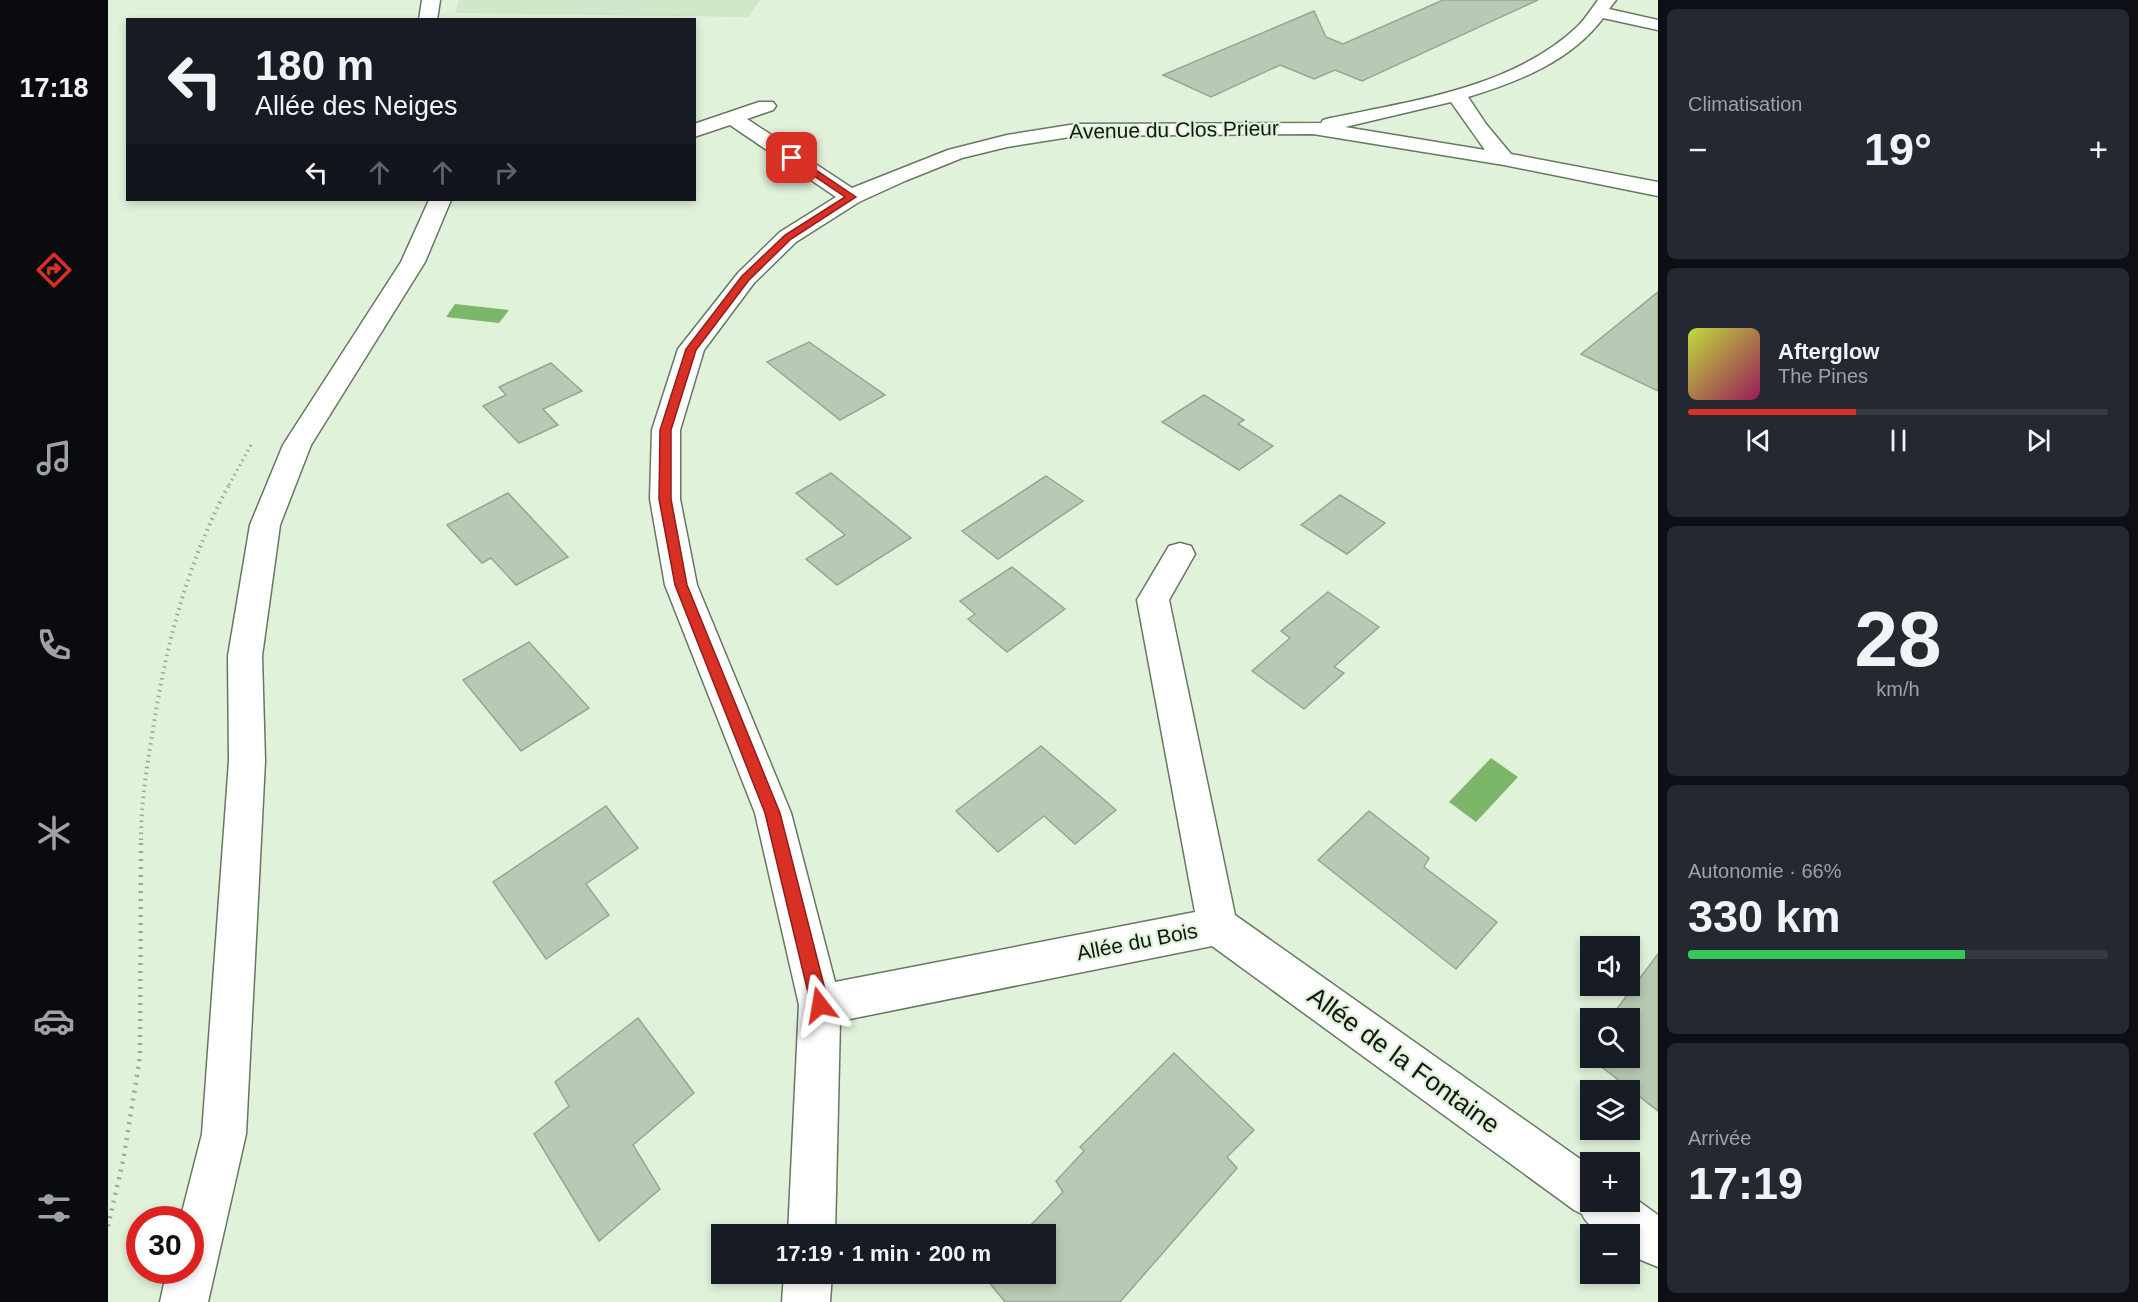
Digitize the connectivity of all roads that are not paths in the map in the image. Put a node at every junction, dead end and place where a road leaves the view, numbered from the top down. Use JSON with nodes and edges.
{"nodes":[{"id":1,"x":431,"y":0,"type":"edge"},
{"id":2,"x":1604,"y":6,"type":"edge"},
{"id":3,"x":428,"y":18,"type":"edge"},
{"id":4,"x":1658,"y":25,"type":"edge"},
{"id":5,"x":1457,"y":96,"type":"junction"},
{"id":6,"x":766,"y":106,"type":"dead end"},
{"id":7,"x":732,"y":118,"type":"junction"},
{"id":8,"x":1313,"y":128,"type":"junction"},
{"id":9,"x":696,"y":130,"type":"edge"},
{"id":10,"x":1504,"y":159,"type":"junction"},
{"id":11,"x":1658,"y":189,"type":"edge"},
{"id":12,"x":851,"y":197,"type":"junction"},
{"id":13,"x":440,"y":201,"type":"edge"},
{"id":14,"x":1180,"y":554,"type":"dead end"},
{"id":15,"x":1217,"y":926,"type":"junction"},
{"id":16,"x":820,"y":1005,"type":"junction"},
{"id":17,"x":1580,"y":1187,"type":"edge"},
{"id":18,"x":1614,"y":1212,"type":"edge"},
{"id":19,"x":811,"y":1224,"type":"edge"},
{"id":20,"x":1658,"y":1243,"type":"edge"},
{"id":21,"x":807,"y":1284,"type":"edge"},
{"id":22,"x":184,"y":1302,"type":"edge"},
{"id":23,"x":806,"y":1302,"type":"edge"}],
"edges":[{"from":1,"to":3,"type":"street"},
{"from":2,"to":4,"type":"street"},
{"from":2,"to":5,"type":"street","name":"Avenue du Clos Prieur"},
{"from":5,"to":8,"type":"street","name":"Avenue du Clos Prieur"},
{"from":5,"to":10,"type":"street"},
{"from":6,"to":7,"type":"street"},
{"from":7,"to":9,"type":"street"},
{"from":7,"to":12,"type":"street"},
{"from":8,"to":10,"type":"street","name":"Avenue du Clos Prieur"},
{"from":8,"to":12,"type":"street","name":"Avenue du Clos Prieur"},
{"from":10,"to":11,"type":"street","name":"Avenue du Clos Prieur"},
{"from":12,"to":16,"type":"street","name":"Avenue du Clos Prieur"},
{"from":13,"to":22,"type":"street"},
{"from":14,"to":15,"type":"street","name":"Allée du Bois"},
{"from":15,"to":16,"type":"street","name":"Allée du Bois"},
{"from":15,"to":17,"type":"street","name":"Allée de la Fontaine"},
{"from":16,"to":19,"type":"street","name":"Avenue du Clos Prieur"},
{"from":18,"to":20,"type":"street"},
{"from":21,"to":23,"type":"street"}]}
